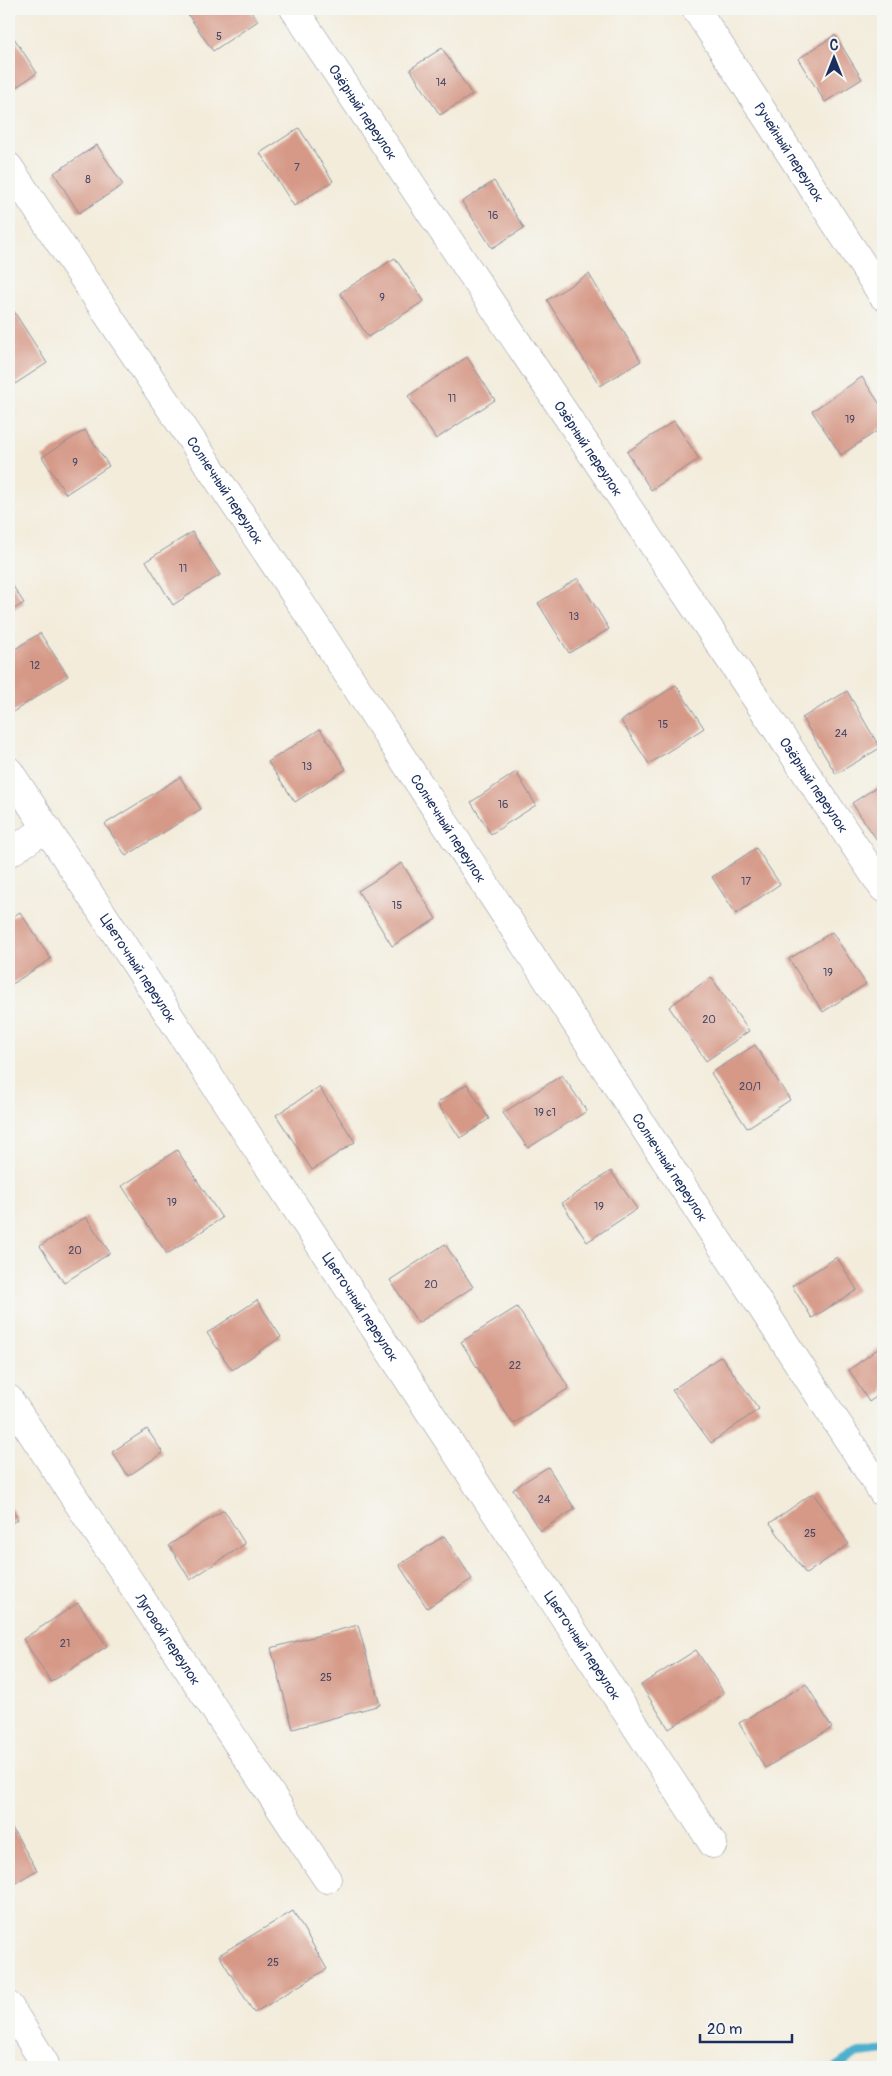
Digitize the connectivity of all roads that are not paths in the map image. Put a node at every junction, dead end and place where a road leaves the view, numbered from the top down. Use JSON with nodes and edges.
{"nodes":[{"id":1,"x":294,"y":9,"type":"edge"},
{"id":2,"x":696,"y":9,"type":"edge"},
{"id":3,"x":9,"y":167,"type":"edge"},
{"id":4,"x":883,"y":296,"type":"edge"},
{"id":5,"x":9,"y":771,"type":"edge"},
{"id":6,"x":46,"y":828,"type":"junction"},
{"id":7,"x":9,"y":853,"type":"edge"},
{"id":8,"x":883,"y":888,"type":"edge"},
{"id":9,"x":9,"y":1399,"type":"edge"},
{"id":10,"x":883,"y":1493,"type":"edge"},
{"id":11,"x":713,"y":1844,"type":"dead end"},
{"id":12,"x":327,"y":1880,"type":"dead end"},
{"id":13,"x":9,"y":2006,"type":"edge"},
{"id":14,"x":45,"y":2064,"type":"dead end"}],
"edges":[{"from":1,"to":8,"type":"street","name":"Озёрный переулок"},
{"from":2,"to":4,"type":"street","name":"Ручейный переулок"},
{"from":3,"to":10,"type":"street","name":"Солнечный переулок"},
{"from":5,"to":6,"type":"street","name":"Цветочный переулок"},
{"from":6,"to":7,"type":"street"},
{"from":6,"to":11,"type":"street","name":"Цветочный переулок"},
{"from":9,"to":12,"type":"street","name":"Луговой переулок"},
{"from":13,"to":14,"type":"street"}]}
